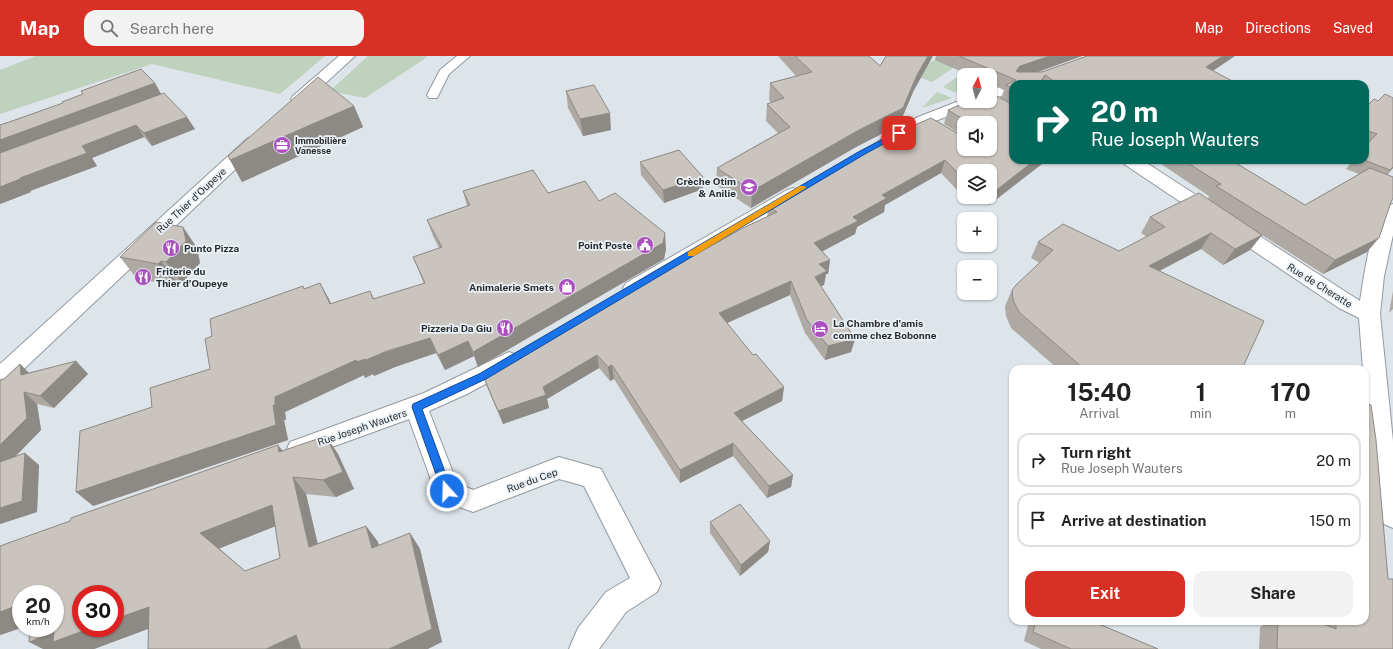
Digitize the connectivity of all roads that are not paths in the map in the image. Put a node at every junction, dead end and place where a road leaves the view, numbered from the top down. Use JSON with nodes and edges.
{"nodes":[{"id":1,"x":348,"y":56,"type":"edge"},
{"id":2,"x":464,"y":56,"type":"edge"},
{"id":3,"x":1009,"y":88,"type":"edge"},
{"id":4,"x":997,"y":93,"type":"edge"},
{"id":5,"x":433,"y":95,"type":"dead end"},
{"id":6,"x":957,"y":107,"type":"edge"},
{"id":7,"x":286,"y":112,"type":"edge"},
{"id":8,"x":924,"y":120,"type":"junction"},
{"id":9,"x":264,"y":132,"type":"edge"},
{"id":10,"x":944,"y":132,"type":"edge"},
{"id":11,"x":870,"y":149,"type":"edge"},
{"id":12,"x":1136,"y":164,"type":"edge"},
{"id":13,"x":810,"y":184,"type":"edge"},
{"id":14,"x":1393,"y":210,"type":"edge"},
{"id":15,"x":616,"y":298,"type":"edge"},
{"id":16,"x":1369,"y":314,"type":"junction"},
{"id":17,"x":528,"y":350,"type":"edge"},
{"id":18,"x":0,"y":378,"type":"edge"},
{"id":19,"x":416,"y":407,"type":"junction"},
{"id":20,"x":277,"y":456,"type":"edge"},
{"id":21,"x":1392,"y":509,"type":"edge"},
{"id":22,"x":584,"y":649,"type":"edge"}],
"edges":[{"from":1,"to":7,"type":"street"},
{"from":2,"to":5,"type":"lane"},
{"from":3,"to":4,"type":"street"},
{"from":6,"to":8,"type":"street"},
{"from":8,"to":10,"type":"street"},
{"from":8,"to":11,"type":"street"},
{"from":9,"to":18,"type":"street","name":"Rue Thier d'Oupeye"},
{"from":12,"to":16,"type":"street","name":"Rue de Cheratte"},
{"from":13,"to":15,"type":"street"},
{"from":14,"to":16,"type":"street"},
{"from":16,"to":21,"type":"street"},
{"from":17,"to":19,"type":"street","name":"Rue Joseph Wauters"},
{"from":19,"to":20,"type":"street","name":"Rue Joseph Wauters"},
{"from":19,"to":22,"type":"street","name":"Rue du Cep"}]}
